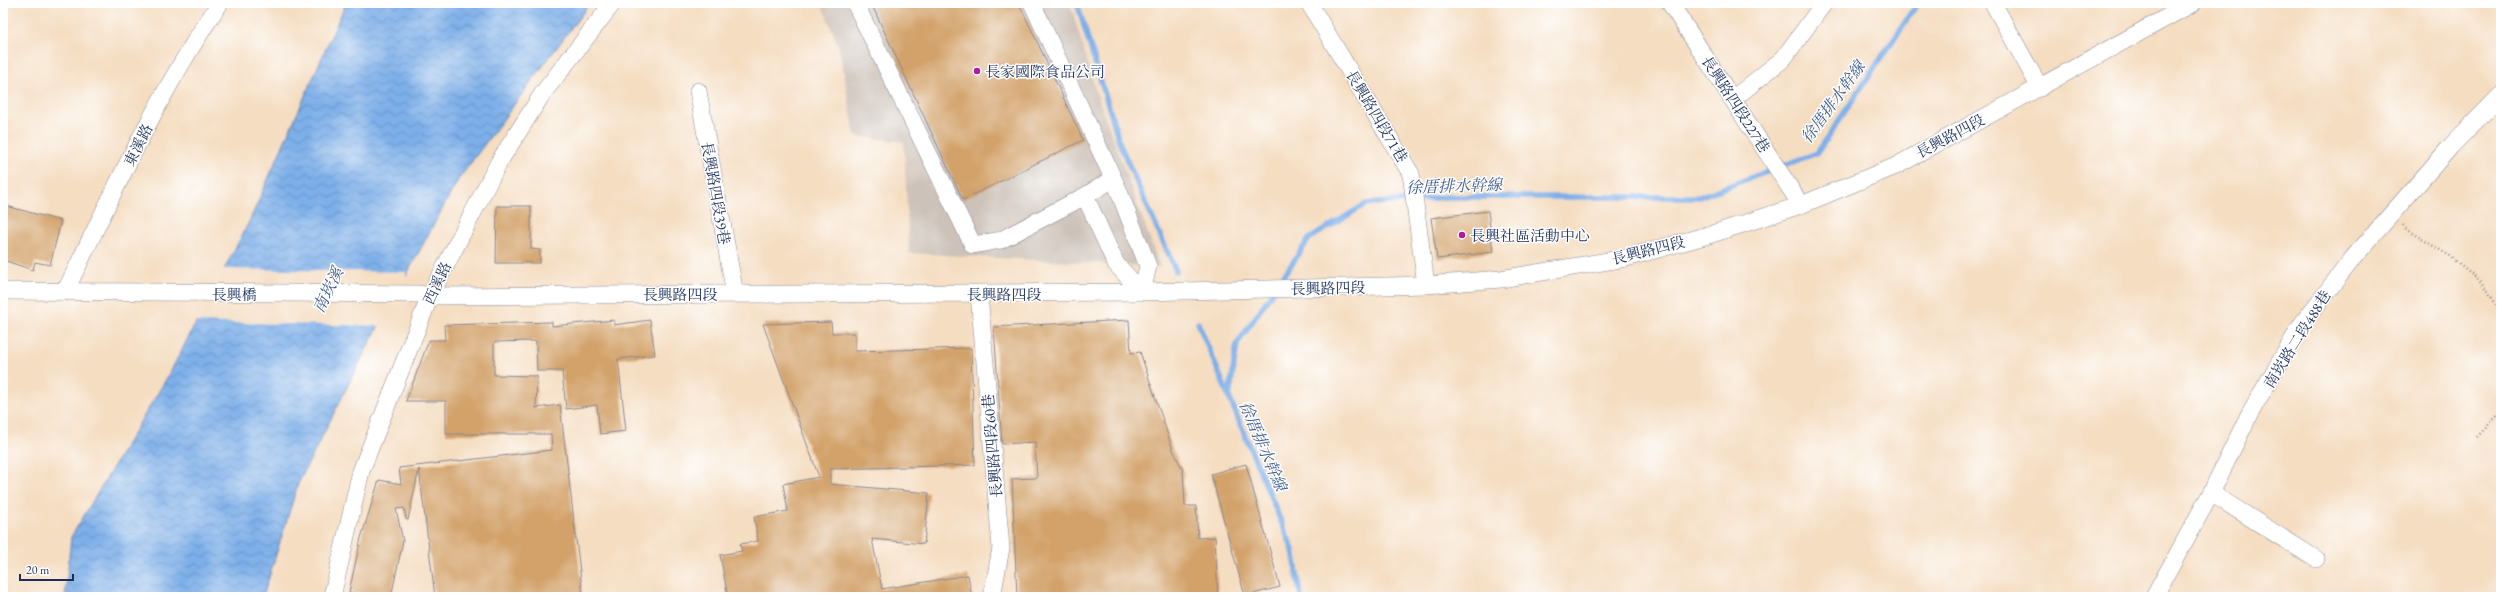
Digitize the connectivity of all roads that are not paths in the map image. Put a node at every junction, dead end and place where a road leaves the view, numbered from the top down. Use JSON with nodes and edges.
{"nodes":[{"id":1,"x":220,"y":3,"type":"edge"},
{"id":2,"x":613,"y":3,"type":"edge"},
{"id":3,"x":855,"y":3,"type":"edge"},
{"id":4,"x":1032,"y":3,"type":"edge"},
{"id":5,"x":1309,"y":3,"type":"edge"},
{"id":6,"x":1670,"y":3,"type":"edge"},
{"id":7,"x":1824,"y":3,"type":"edge"},
{"id":8,"x":1993,"y":3,"type":"edge"},
{"id":9,"x":2193,"y":3,"type":"edge"},
{"id":10,"x":2040,"y":88,"type":"junction"},
{"id":11,"x":698,"y":91,"type":"dead end"},
{"id":12,"x":2501,"y":95,"type":"edge"},
{"id":13,"x":1733,"y":99,"type":"junction"},
{"id":14,"x":1113,"y":179,"type":"junction"},
{"id":15,"x":1085,"y":196,"type":"junction"},
{"id":16,"x":1801,"y":206,"type":"junction"},
{"id":17,"x":1426,"y":285,"type":"junction"},
{"id":18,"x":3,"y":291,"type":"edge"},
{"id":19,"x":65,"y":292,"type":"junction"},
{"id":20,"x":1142,"y":292,"type":"junction"},
{"id":21,"x":735,"y":294,"type":"junction"},
{"id":22,"x":979,"y":294,"type":"junction"},
{"id":23,"x":403,"y":295,"type":"joint"},
{"id":24,"x":430,"y":296,"type":"junction"},
{"id":25,"x":2211,"y":493,"type":"junction"},
{"id":26,"x":2316,"y":559,"type":"dead end"},
{"id":27,"x":332,"y":597,"type":"edge"},
{"id":28,"x":992,"y":597,"type":"edge"},
{"id":29,"x":2154,"y":597,"type":"edge"}],
"edges":[{"from":1,"to":19,"type":"street","name":"東溪路"},
{"from":2,"to":24,"type":"street","name":"西溪路"},
{"from":3,"to":15,"type":"street"},
{"from":4,"to":14,"type":"street"},
{"from":5,"to":17,"type":"street","name":"長興路四段71巷"},
{"from":6,"to":13,"type":"street","name":"長興路四段227巷"},
{"from":7,"to":13,"type":"street"},
{"from":8,"to":10,"type":"street"},
{"from":9,"to":10,"type":"street","name":"長興路四段"},
{"from":10,"to":16,"type":"street","name":"長興路四段"},
{"from":11,"to":21,"type":"street","name":"長興路四段39巷"},
{"from":12,"to":25,"type":"street","name":"南崁路二段488巷"},
{"from":13,"to":16,"type":"street","name":"長興路四段227巷"},
{"from":14,"to":15,"type":"street"},
{"from":14,"to":20,"type":"street"},
{"from":15,"to":20,"type":"street"},
{"from":16,"to":17,"type":"street","name":"長興路四段"},
{"from":17,"to":20,"type":"street","name":"長興路四段"},
{"from":18,"to":19,"type":"street","name":"長興橋"},
{"from":19,"to":23,"type":"street","name":"長興橋"},
{"from":20,"to":22,"type":"street","name":"長興路四段"},
{"from":21,"to":22,"type":"street","name":"長興路四段"},
{"from":21,"to":24,"type":"street","name":"長興路四段"},
{"from":22,"to":28,"type":"street","name":"長興路四段60巷"},
{"from":23,"to":24,"type":"street","name":"長興路四段"},
{"from":24,"to":27,"type":"street","name":"西溪路"},
{"from":25,"to":26,"type":"street"},
{"from":25,"to":29,"type":"street","name":"南崁路二段488巷"}]}
